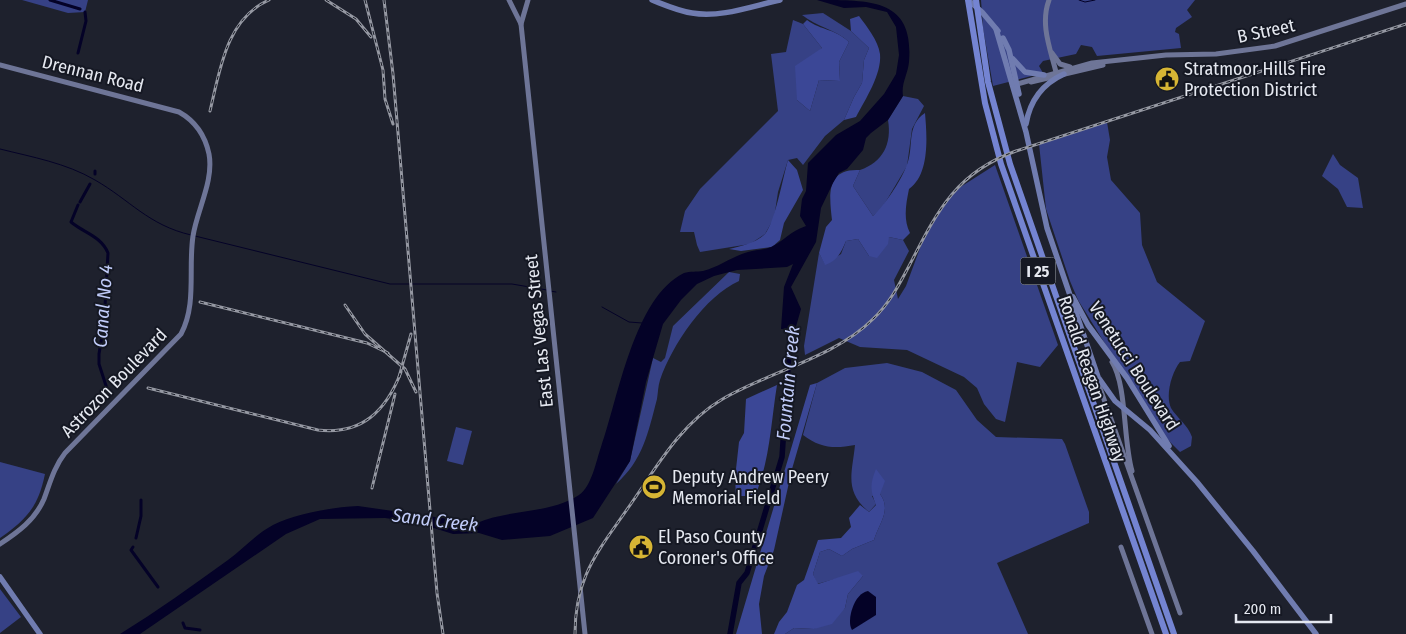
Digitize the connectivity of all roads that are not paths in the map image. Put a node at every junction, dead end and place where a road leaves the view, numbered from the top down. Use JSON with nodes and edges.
{"nodes":[{"id":1,"x":508,"y":0,"type":"edge"},
{"id":2,"x":528,"y":0,"type":"edge"},
{"id":3,"x":652,"y":0,"type":"edge"},
{"id":4,"x":780,"y":0,"type":"edge"},
{"id":5,"x":968,"y":0,"type":"edge"},
{"id":6,"x":976,"y":0,"type":"edge"},
{"id":7,"x":1049,"y":0,"type":"edge"},
{"id":8,"x":1406,"y":4,"type":"edge"},
{"id":9,"x":521,"y":24,"type":"junction"},
{"id":10,"x":996,"y":29,"type":"junction"},
{"id":11,"x":1009,"y":50,"type":"junction"},
{"id":12,"x":1051,"y":52,"type":"junction"},
{"id":13,"x":1126,"y":59,"type":"junction"},
{"id":14,"x":0,"y":65,"type":"edge"},
{"id":15,"x":1073,"y":67,"type":"junction"},
{"id":16,"x":1056,"y":72,"type":"junction"},
{"id":17,"x":1064,"y":74,"type":"junction"},
{"id":18,"x":1044,"y":75,"type":"junction"},
{"id":19,"x":1016,"y":84,"type":"junction"},
{"id":20,"x":179,"y":112,"type":"joint"},
{"id":21,"x":1026,"y":124,"type":"junction"},
{"id":22,"x":1026,"y":132,"type":"junction"},
{"id":23,"x":1067,"y":286,"type":"junction"},
{"id":24,"x":1102,"y":346,"type":"junction"},
{"id":25,"x":1090,"y":360,"type":"junction"},
{"id":26,"x":1179,"y":461,"type":"junction"},
{"id":27,"x":1140,"y":498,"type":"junction"},
{"id":28,"x":0,"y":544,"type":"edge"},
{"id":29,"x":1121,"y":547,"type":"dead end"},
{"id":30,"x":0,"y":577,"type":"edge"},
{"id":31,"x":1180,"y":614,"type":"dead end"},
{"id":32,"x":40,"y":634,"type":"edge"},
{"id":33,"x":585,"y":634,"type":"edge"},
{"id":34,"x":1152,"y":634,"type":"edge"},
{"id":35,"x":1166,"y":634,"type":"edge"},
{"id":36,"x":1174,"y":634,"type":"edge"},
{"id":37,"x":1316,"y":634,"type":"edge"}],
"edges":[{"from":1,"to":9,"type":"street","name":"East Las Vegas Street"},
{"from":2,"to":9,"type":"street","name":"East Las Vegas Street"},
{"from":3,"to":4,"type":"main road"},
{"from":5,"to":10,"type":"main road"},
{"from":5,"to":35,"type":"highway","name":"Ronald Reagan Highway","number":"I 25"},
{"from":6,"to":36,"type":"highway","name":"Ronald Reagan Highway","number":"I 25"},
{"from":7,"to":12,"type":"street"},
{"from":8,"to":13,"type":"street","name":"B Street"},
{"from":9,"to":33,"type":"street","name":"East Las Vegas Street"},
{"from":10,"to":11,"type":"main road"},
{"from":10,"to":19,"type":"main road"},
{"from":11,"to":18,"type":"main road"},
{"from":11,"to":19,"type":"main road"},
{"from":12,"to":15,"type":"street"},
{"from":12,"to":16,"type":"street"},
{"from":13,"to":15,"type":"street","name":"B Street"},
{"from":13,"to":17,"type":"street","name":"B Street"},
{"from":14,"to":20,"type":"street","name":"Drennan Road"},
{"from":15,"to":16,"type":"street","name":"B Street"},
{"from":16,"to":18,"type":"street","name":"B Street"},
{"from":17,"to":19,"type":"street","name":"B Street"},
{"from":17,"to":21,"type":"main road"},
{"from":18,"to":19,"type":"street","name":"B Street"},
{"from":19,"to":21,"type":"main road","name":"Venetucci Boulevard"},
{"from":19,"to":22,"type":"main road","name":"Venetucci Boulevard"},
{"from":20,"to":28,"type":"street","name":"Astrozon Boulevard"},
{"from":21,"to":22,"type":"main road","name":"Venetucci Boulevard"},
{"from":22,"to":23,"type":"main road","name":"Venetucci Boulevard"},
{"from":23,"to":24,"type":"main road","name":"Venetucci Boulevard"},
{"from":23,"to":25,"type":"main road","name":"Venetucci Boulevard"},
{"from":24,"to":26,"type":"main road","name":"Venetucci Boulevard"},
{"from":24,"to":27,"type":"street"},
{"from":25,"to":26,"type":"main road","name":"Venetucci Boulevard"},
{"from":25,"to":27,"type":"street"},
{"from":26,"to":37,"type":"main road","name":"Venetucci Boulevard"},
{"from":27,"to":31,"type":"street"},
{"from":29,"to":34,"type":"street"},
{"from":30,"to":32,"type":"main road"}]}
